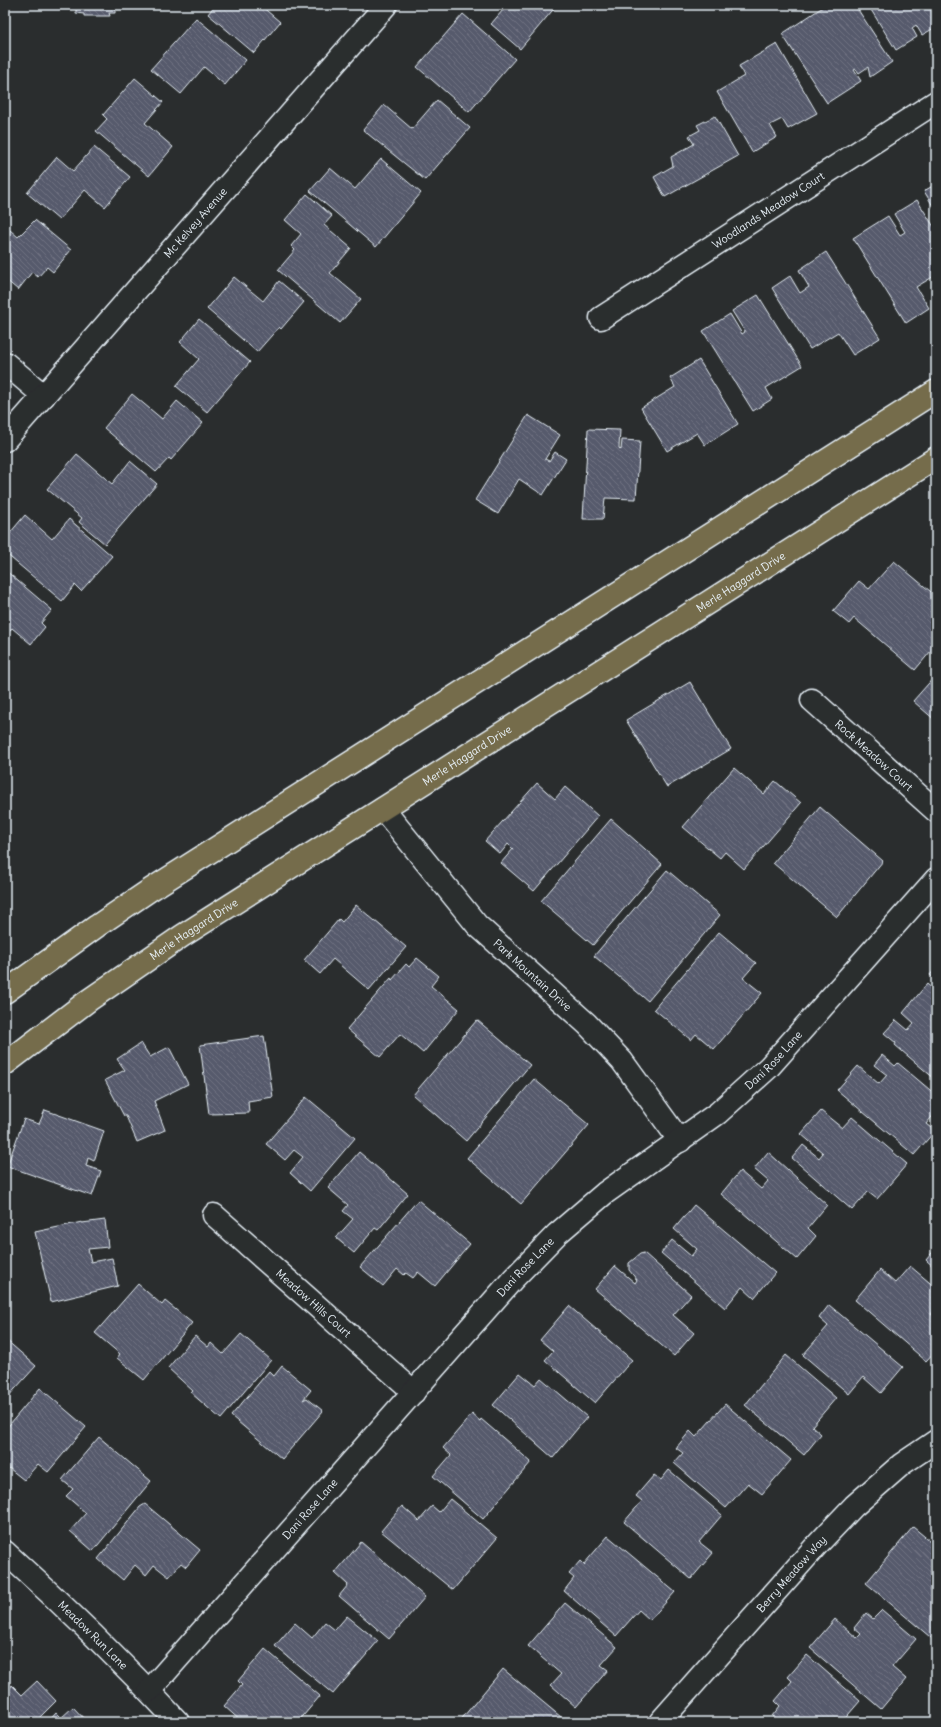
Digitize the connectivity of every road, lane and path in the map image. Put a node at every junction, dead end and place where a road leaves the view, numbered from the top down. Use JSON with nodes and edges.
{"nodes":[{"id":1,"x":386,"y":5,"type":"edge"},
{"id":2,"x":936,"y":102,"type":"edge"},
{"id":3,"x":601,"y":318,"type":"dead end"},
{"id":4,"x":5,"y":363,"type":"edge"},
{"id":5,"x":936,"y":391,"type":"edge"},
{"id":6,"x":44,"y":396,"type":"junction"},
{"id":7,"x":5,"y":440,"type":"edge"},
{"id":8,"x":936,"y":458,"type":"edge"},
{"id":9,"x":812,"y":700,"type":"dead end"},
{"id":10,"x":383,"y":809,"type":"junction"},
{"id":11,"x":936,"y":810,"type":"edge"},
{"id":12,"x":936,"y":879,"type":"edge"},
{"id":13,"x":5,"y":992,"type":"edge"},
{"id":14,"x":5,"y":1064,"type":"edge"},
{"id":15,"x":680,"y":1141,"type":"junction"},
{"id":16,"x":214,"y":1215,"type":"dead end"},
{"id":17,"x":414,"y":1392,"type":"junction"},
{"id":18,"x":936,"y":1441,"type":"edge"},
{"id":19,"x":5,"y":1552,"type":"edge"},
{"id":20,"x":149,"y":1691,"type":"junction"},
{"id":21,"x":178,"y":1722,"type":"edge"},
{"id":22,"x":660,"y":1722,"type":"edge"}],
"edges":[{"from":1,"to":6,"type":"street","name":"Mc Kelvey Avenue"},
{"from":2,"to":3,"type":"street","name":"Woodlands Meadow Court"},
{"from":4,"to":6,"type":"street"},
{"from":5,"to":13,"type":"main road"},
{"from":6,"to":7,"type":"street","name":"Mc Kelvey Avenue"},
{"from":8,"to":10,"type":"main road","name":"Merle Haggard Drive"},
{"from":9,"to":11,"type":"street","name":"Rock Meadow Court"},
{"from":10,"to":14,"type":"main road","name":"Merle Haggard Drive"},
{"from":10,"to":15,"type":"street","name":"Park Mountain Drive"},
{"from":12,"to":15,"type":"street","name":"Dani Rose Lane"},
{"from":15,"to":17,"type":"street","name":"Dani Rose Lane"},
{"from":16,"to":17,"type":"street","name":"Meadow Hills Court"},
{"from":17,"to":20,"type":"street","name":"Dani Rose Lane"},
{"from":18,"to":22,"type":"street","name":"Berry Meadow Way"},
{"from":19,"to":20,"type":"street","name":"Meadow Run Lane"},
{"from":20,"to":21,"type":"street","name":"Meadow Run Lane"}]}
